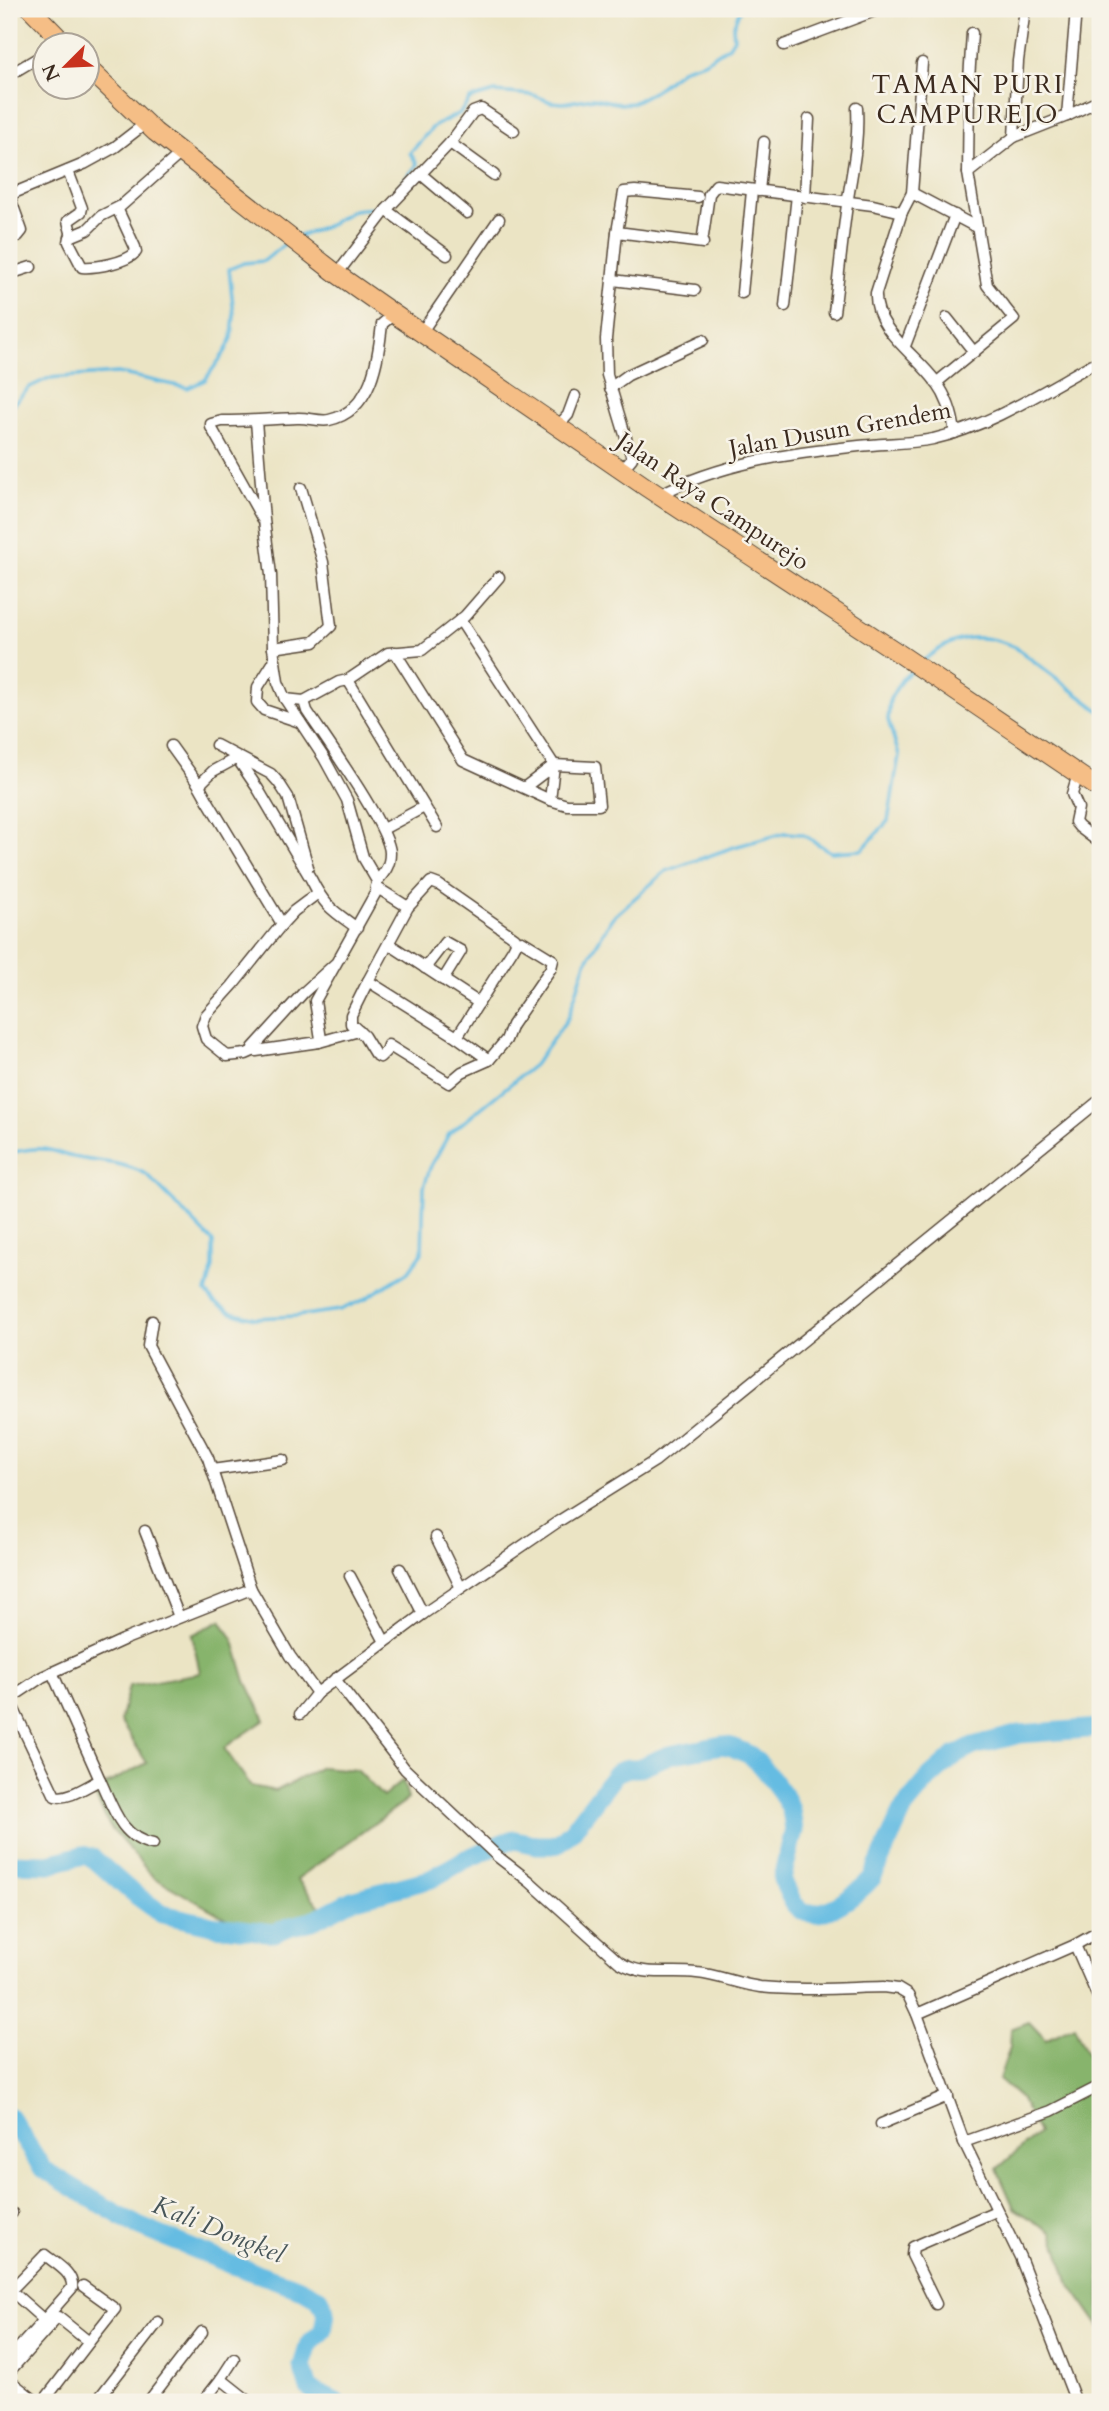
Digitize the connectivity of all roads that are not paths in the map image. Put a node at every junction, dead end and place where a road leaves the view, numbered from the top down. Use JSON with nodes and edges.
{"nodes":[{"id":1,"x":31,"y":9,"type":"edge"},
{"id":2,"x":880,"y":9,"type":"edge"},
{"id":3,"x":1026,"y":9,"type":"edge"},
{"id":4,"x":1076,"y":9,"type":"edge"},
{"id":5,"x":51,"y":32,"type":"edge"},
{"id":6,"x":972,"y":33,"type":"dead end"},
{"id":7,"x":785,"y":46,"type":"dead end"},
{"id":8,"x":32,"y":61,"type":"edge"},
{"id":9,"x":922,"y":63,"type":"dead end"},
{"id":10,"x":9,"y":75,"type":"edge"},
{"id":11,"x":102,"y":81,"type":"edge"},
{"id":12,"x":1100,"y":100,"type":"edge"},
{"id":13,"x":857,"y":108,"type":"dead end"},
{"id":14,"x":1067,"y":116,"type":"junction"},
{"id":15,"x":809,"y":120,"type":"dead end"},
{"id":16,"x":146,"y":123,"type":"junction"},
{"id":17,"x":514,"y":131,"type":"dead end"},
{"id":18,"x":1014,"y":136,"type":"junction"},
{"id":19,"x":764,"y":142,"type":"dead end"},
{"id":20,"x":450,"y":143,"type":"junction"},
{"id":21,"x":181,"y":153,"type":"junction"},
{"id":22,"x":68,"y":171,"type":"junction"},
{"id":23,"x":968,"y":173,"type":"junction"},
{"id":24,"x":422,"y":175,"type":"junction"},
{"id":25,"x":494,"y":175,"type":"dead end"},
{"id":26,"x":755,"y":191,"type":"junction"},
{"id":27,"x":912,"y":193,"type":"junction"},
{"id":28,"x":9,"y":195,"type":"edge"},
{"id":29,"x":698,"y":197,"type":"dead end"},
{"id":30,"x":801,"y":197,"type":"junction"},
{"id":31,"x":847,"y":202,"type":"junction"},
{"id":32,"x":117,"y":208,"type":"junction"},
{"id":33,"x":386,"y":211,"type":"junction"},
{"id":34,"x":902,"y":212,"type":"junction"},
{"id":35,"x":467,"y":213,"type":"dead end"},
{"id":36,"x":956,"y":215,"type":"junction"},
{"id":37,"x":499,"y":219,"type":"dead end"},
{"id":38,"x":978,"y":228,"type":"junction"},
{"id":39,"x":617,"y":232,"type":"junction"},
{"id":40,"x":72,"y":236,"type":"junction"},
{"id":41,"x":9,"y":240,"type":"edge"},
{"id":42,"x":447,"y":255,"type":"dead end"},
{"id":43,"x":31,"y":267,"type":"dead end"},
{"id":44,"x":9,"y":274,"type":"edge"},
{"id":45,"x":337,"y":274,"type":"junction"},
{"id":46,"x":613,"y":280,"type":"junction"},
{"id":47,"x":695,"y":290,"type":"dead end"},
{"id":48,"x":742,"y":293,"type":"dead end"},
{"id":49,"x":785,"y":306,"type":"dead end"},
{"id":50,"x":834,"y":312,"type":"dead end"},
{"id":51,"x":394,"y":314,"type":"junction"},
{"id":52,"x":947,"y":318,"type":"dead end"},
{"id":53,"x":421,"y":333,"type":"junction"},
{"id":54,"x":703,"y":341,"type":"dead end"},
{"id":55,"x":905,"y":346,"type":"junction"},
{"id":56,"x":974,"y":352,"type":"junction"},
{"id":57,"x":1100,"y":360,"type":"edge"},
{"id":58,"x":936,"y":383,"type":"junction"},
{"id":59,"x":610,"y":388,"type":"junction"},
{"id":60,"x":575,"y":396,"type":"dead end"},
{"id":61,"x":256,"y":421,"type":"junction"},
{"id":62,"x":558,"y":426,"type":"junction"},
{"id":63,"x":955,"y":433,"type":"junction"},
{"id":64,"x":622,"y":470,"type":"junction"},
{"id":65,"x":301,"y":488,"type":"dead end"},
{"id":66,"x":659,"y":495,"type":"junction"},
{"id":67,"x":264,"y":520,"type":"junction"},
{"id":68,"x":499,"y":577,"type":"dead end"},
{"id":69,"x":460,"y":620,"type":"junction"},
{"id":70,"x":395,"y":652,"type":"junction"},
{"id":71,"x":274,"y":654,"type":"junction"},
{"id":72,"x":348,"y":680,"type":"junction"},
{"id":73,"x":285,"y":699,"type":"junction"},
{"id":74,"x":304,"y":701,"type":"junction"},
{"id":75,"x":300,"y":722,"type":"junction"},
{"id":76,"x":216,"y":745,"type":"dead end"},
{"id":77,"x":172,"y":746,"type":"dead end"},
{"id":78,"x":336,"y":754,"type":"junction"},
{"id":79,"x":237,"y":758,"type":"junction"},
{"id":80,"x":324,"y":758,"type":"junction"},
{"id":81,"x":554,"y":765,"type":"junction"},
{"id":82,"x":1078,"y":774,"type":"junction"},
{"id":83,"x":199,"y":785,"type":"junction"},
{"id":84,"x":525,"y":788,"type":"junction"},
{"id":85,"x":1100,"y":789,"type":"edge"},
{"id":86,"x":550,"y":800,"type":"junction"},
{"id":87,"x":424,"y":807,"type":"junction"},
{"id":88,"x":438,"y":827,"type":"dead end"},
{"id":89,"x":383,"y":829,"type":"junction"},
{"id":90,"x":1100,"y":843,"type":"edge"},
{"id":91,"x":310,"y":876,"type":"junction"},
{"id":92,"x":376,"y":884,"type":"junction"},
{"id":93,"x":318,"y":893,"type":"junction"},
{"id":94,"x":408,"y":907,"type":"junction"},
{"id":95,"x":282,"y":924,"type":"junction"},
{"id":96,"x":357,"y":928,"type":"junction"},
{"id":97,"x":516,"y":943,"type":"junction"},
{"id":98,"x":389,"y":944,"type":"junction"},
{"id":99,"x":337,"y":963,"type":"junction"},
{"id":100,"x":425,"y":968,"type":"junction"},
{"id":101,"x":443,"y":980,"type":"junction"},
{"id":102,"x":368,"y":981,"type":"junction"},
{"id":103,"x":315,"y":1001,"type":"junction"},
{"id":104,"x":479,"y":1003,"type":"junction"},
{"id":105,"x":294,"y":1004,"type":"junction"},
{"id":106,"x":362,"y":1034,"type":"junction"},
{"id":107,"x":457,"y":1037,"type":"junction"},
{"id":108,"x":319,"y":1042,"type":"junction"},
{"id":109,"x":255,"y":1050,"type":"junction"},
{"id":110,"x":489,"y":1060,"type":"junction"},
{"id":111,"x":1100,"y":1100,"type":"edge"},
{"id":112,"x":152,"y":1321,"type":"dead end"},
{"id":113,"x":283,"y":1460,"type":"dead end"},
{"id":114,"x":212,"y":1470,"type":"junction"},
{"id":115,"x":145,"y":1531,"type":"dead end"},
{"id":116,"x":436,"y":1537,"type":"dead end"},
{"id":117,"x":400,"y":1569,"type":"dead end"},
{"id":118,"x":350,"y":1577,"type":"dead end"},
{"id":119,"x":461,"y":1588,"type":"junction"},
{"id":120,"x":251,"y":1589,"type":"junction"},
{"id":121,"x":423,"y":1614,"type":"junction"},
{"id":122,"x":179,"y":1618,"type":"junction"},
{"id":123,"x":386,"y":1642,"type":"junction"},
{"id":124,"x":52,"y":1672,"type":"junction"},
{"id":125,"x":335,"y":1679,"type":"junction"},
{"id":126,"x":317,"y":1693,"type":"junction"},
{"id":127,"x":9,"y":1699,"type":"edge"},
{"id":128,"x":300,"y":1714,"type":"dead end"},
{"id":129,"x":100,"y":1780,"type":"junction"},
{"id":130,"x":153,"y":1844,"type":"dead end"},
{"id":131,"x":1100,"y":1931,"type":"edge"},
{"id":132,"x":1075,"y":1945,"type":"junction"},
{"id":133,"x":1100,"y":2002,"type":"edge"},
{"id":134,"x":917,"y":2014,"type":"junction"},
{"id":135,"x":1100,"y":2086,"type":"edge"},
{"id":136,"x":948,"y":2096,"type":"junction"},
{"id":137,"x":881,"y":2124,"type":"dead end"},
{"id":138,"x":964,"y":2142,"type":"junction"},
{"id":139,"x":996,"y":2211,"type":"junction"},
{"id":140,"x":83,"y":2286,"type":"dead end"},
{"id":141,"x":9,"y":2290,"type":"edge"},
{"id":142,"x":936,"y":2304,"type":"dead end"},
{"id":143,"x":44,"y":2320,"type":"junction"},
{"id":144,"x":158,"y":2322,"type":"dead end"},
{"id":145,"x":202,"y":2332,"type":"dead end"},
{"id":146,"x":89,"y":2342,"type":"junction"},
{"id":147,"x":10,"y":2354,"type":"edge"},
{"id":148,"x":234,"y":2359,"type":"dead end"},
{"id":149,"x":9,"y":2372,"type":"edge"},
{"id":150,"x":9,"y":2379,"type":"edge"},
{"id":151,"x":221,"y":2379,"type":"junction"},
{"id":152,"x":40,"y":2402,"type":"edge"},
{"id":153,"x":96,"y":2402,"type":"edge"},
{"id":154,"x":148,"y":2402,"type":"edge"},
{"id":155,"x":202,"y":2402,"type":"edge"},
{"id":156,"x":250,"y":2402,"type":"edge"},
{"id":157,"x":1076,"y":2402,"type":"edge"}],
"edges":[{"from":1,"to":5,"type":"main road"},
{"from":2,"to":7,"type":"street"},
{"from":3,"to":18,"type":"street"},
{"from":4,"to":14,"type":"street"},
{"from":6,"to":23,"type":"street"},
{"from":8,"to":10,"type":"street"},
{"from":9,"to":27,"type":"street"},
{"from":11,"to":16,"type":"main road","name":"Jalan Raya Campurejo"},
{"from":12,"to":14,"type":"street"},
{"from":13,"to":31,"type":"street"},
{"from":14,"to":18,"type":"street"},
{"from":15,"to":30,"type":"street"},
{"from":16,"to":21,"type":"main road","name":"Jalan Raya Campurejo"},
{"from":16,"to":22,"type":"street"},
{"from":17,"to":20,"type":"street"},
{"from":18,"to":23,"type":"street"},
{"from":19,"to":26,"type":"street"},
{"from":20,"to":24,"type":"street"},
{"from":20,"to":25,"type":"street"},
{"from":21,"to":32,"type":"street"},
{"from":21,"to":45,"type":"main road","name":"Jalan Raya Campurejo"},
{"from":22,"to":28,"type":"street"},
{"from":22,"to":40,"type":"street"},
{"from":23,"to":38,"type":"street"},
{"from":24,"to":33,"type":"street"},
{"from":24,"to":35,"type":"street"},
{"from":26,"to":30,"type":"street"},
{"from":26,"to":39,"type":"street"},
{"from":26,"to":48,"type":"street"},
{"from":27,"to":34,"type":"street"},
{"from":27,"to":36,"type":"street"},
{"from":28,"to":41,"type":"street"},
{"from":29,"to":39,"type":"street"},
{"from":30,"to":31,"type":"street"},
{"from":30,"to":49,"type":"street"},
{"from":31,"to":34,"type":"street"},
{"from":31,"to":50,"type":"street"},
{"from":32,"to":40,"type":"street"},
{"from":32,"to":40,"type":"street"},
{"from":33,"to":42,"type":"street"},
{"from":33,"to":45,"type":"street"},
{"from":34,"to":55,"type":"street"},
{"from":36,"to":38,"type":"street"},
{"from":36,"to":55,"type":"street"},
{"from":37,"to":53,"type":"street"},
{"from":38,"to":56,"type":"street"},
{"from":39,"to":46,"type":"street"},
{"from":43,"to":44,"type":"street"},
{"from":45,"to":51,"type":"main road","name":"Jalan Raya Campurejo"},
{"from":46,"to":47,"type":"street"},
{"from":46,"to":59,"type":"street"},
{"from":51,"to":53,"type":"main road","name":"Jalan Raya Campurejo"},
{"from":51,"to":61,"type":"street"},
{"from":52,"to":56,"type":"street"},
{"from":53,"to":62,"type":"main road","name":"Jalan Raya Campurejo"},
{"from":54,"to":59,"type":"street"},
{"from":55,"to":58,"type":"street"},
{"from":56,"to":58,"type":"street"},
{"from":57,"to":63,"type":"street","name":"Jalan Dusun Grendem"},
{"from":58,"to":63,"type":"street"},
{"from":59,"to":64,"type":"street"},
{"from":60,"to":62,"type":"street"},
{"from":61,"to":67,"type":"street"},
{"from":61,"to":67,"type":"street"},
{"from":62,"to":64,"type":"main road","name":"Jalan Raya Campurejo"},
{"from":63,"to":66,"type":"street","name":"Jalan Dusun Grendem"},
{"from":64,"to":66,"type":"main road","name":"Jalan Raya Campurejo"},
{"from":65,"to":71,"type":"street"},
{"from":66,"to":82,"type":"main road","name":"Jalan Raya Campurejo"},
{"from":67,"to":71,"type":"street"},
{"from":68,"to":69,"type":"street"},
{"from":69,"to":70,"type":"street"},
{"from":69,"to":81,"type":"street"},
{"from":70,"to":72,"type":"street"},
{"from":70,"to":84,"type":"street"},
{"from":71,"to":73,"type":"street"},
{"from":71,"to":75,"type":"street"},
{"from":72,"to":74,"type":"street"},
{"from":72,"to":87,"type":"street"},
{"from":73,"to":74,"type":"street"},
{"from":73,"to":75,"type":"street"},
{"from":74,"to":78,"type":"street"},
{"from":75,"to":80,"type":"street"},
{"from":76,"to":79,"type":"street"},
{"from":77,"to":83,"type":"street"},
{"from":78,"to":80,"type":"street"},
{"from":78,"to":89,"type":"street"},
{"from":79,"to":83,"type":"street"},
{"from":79,"to":91,"type":"street"},
{"from":79,"to":91,"type":"street"},
{"from":80,"to":92,"type":"street"},
{"from":81,"to":84,"type":"street"},
{"from":81,"to":86,"type":"street"},
{"from":81,"to":86,"type":"street"},
{"from":82,"to":85,"type":"main road","name":"Jalan Raya Campurejo"},
{"from":82,"to":90,"type":"street"},
{"from":83,"to":95,"type":"street"},
{"from":84,"to":86,"type":"street"},
{"from":87,"to":88,"type":"street"},
{"from":87,"to":89,"type":"street"},
{"from":89,"to":92,"type":"street"},
{"from":91,"to":93,"type":"street"},
{"from":92,"to":94,"type":"street"},
{"from":92,"to":96,"type":"street"},
{"from":93,"to":95,"type":"street"},
{"from":93,"to":96,"type":"street"},
{"from":94,"to":97,"type":"street"},
{"from":94,"to":98,"type":"street"},
{"from":95,"to":109,"type":"street"},
{"from":96,"to":99,"type":"street"},
{"from":97,"to":104,"type":"street"},
{"from":97,"to":110,"type":"street"},
{"from":98,"to":100,"type":"street"},
{"from":98,"to":102,"type":"street"},
{"from":99,"to":103,"type":"street"},
{"from":99,"to":105,"type":"street"},
{"from":100,"to":101,"type":"street"},
{"from":100,"to":101,"type":"street"},
{"from":101,"to":104,"type":"street"},
{"from":102,"to":106,"type":"street"},
{"from":102,"to":107,"type":"street"},
{"from":103,"to":105,"type":"street"},
{"from":103,"to":108,"type":"street"},
{"from":104,"to":107,"type":"street"},
{"from":105,"to":109,"type":"street"},
{"from":106,"to":108,"type":"street"},
{"from":106,"to":110,"type":"street"},
{"from":107,"to":110,"type":"street"},
{"from":108,"to":109,"type":"street"},
{"from":111,"to":119,"type":"street"},
{"from":112,"to":114,"type":"street"},
{"from":113,"to":114,"type":"street"},
{"from":114,"to":120,"type":"street"},
{"from":115,"to":122,"type":"street"},
{"from":116,"to":119,"type":"street"},
{"from":117,"to":121,"type":"street"},
{"from":118,"to":123,"type":"street"},
{"from":119,"to":121,"type":"street"},
{"from":120,"to":122,"type":"street"},
{"from":120,"to":126,"type":"street"},
{"from":121,"to":123,"type":"street"},
{"from":122,"to":124,"type":"street"},
{"from":123,"to":125,"type":"street"},
{"from":124,"to":127,"type":"street"},
{"from":124,"to":129,"type":"street"},
{"from":125,"to":126,"type":"street"},
{"from":125,"to":134,"type":"street"},
{"from":126,"to":128,"type":"street"},
{"from":127,"to":129,"type":"street"},
{"from":129,"to":130,"type":"street"},
{"from":131,"to":132,"type":"street"},
{"from":132,"to":133,"type":"street"},
{"from":132,"to":134,"type":"street"},
{"from":134,"to":136,"type":"street"},
{"from":135,"to":138,"type":"street"},
{"from":136,"to":137,"type":"street"},
{"from":136,"to":138,"type":"street"},
{"from":138,"to":139,"type":"street"},
{"from":139,"to":142,"type":"street"},
{"from":139,"to":157,"type":"street"},
{"from":140,"to":146,"type":"street"},
{"from":141,"to":143,"type":"street"},
{"from":141,"to":143,"type":"street"},
{"from":143,"to":147,"type":"street"},
{"from":144,"to":153,"type":"street"},
{"from":145,"to":154,"type":"street"},
{"from":146,"to":149,"type":"street"},
{"from":146,"to":152,"type":"street"},
{"from":148,"to":151,"type":"street"},
{"from":150,"to":152,"type":"street"},
{"from":151,"to":155,"type":"street"},
{"from":151,"to":156,"type":"street"}]}
